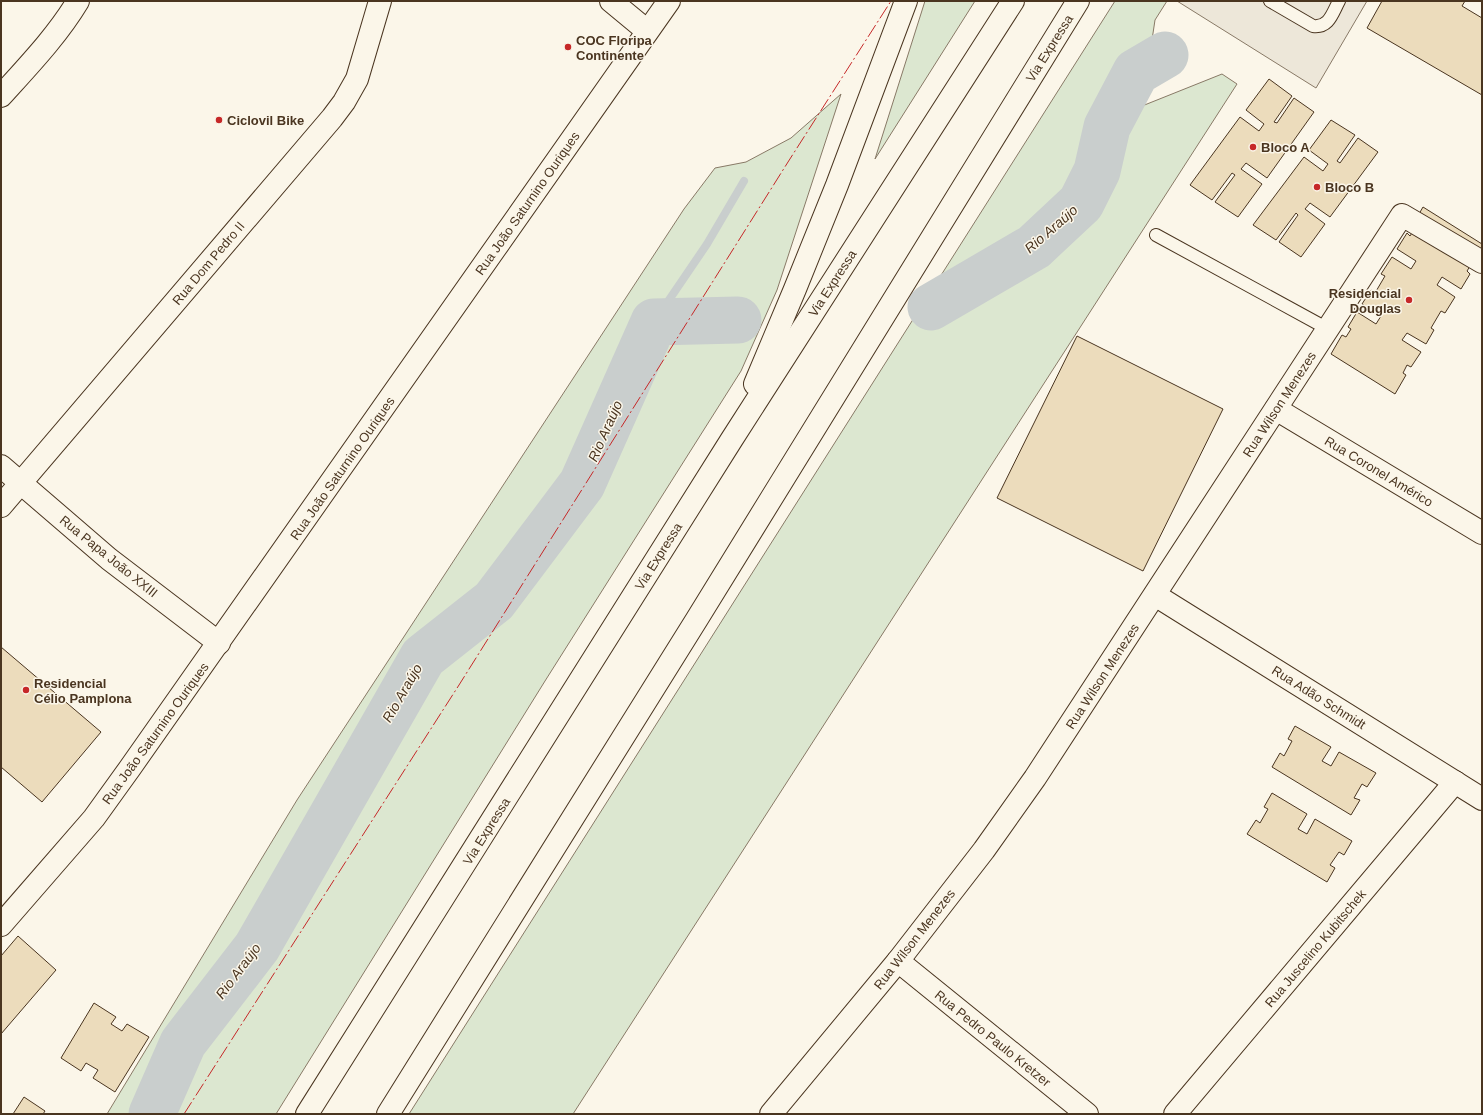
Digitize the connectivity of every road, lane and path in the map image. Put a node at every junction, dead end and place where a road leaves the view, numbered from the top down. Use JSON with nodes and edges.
{"nodes":[{"id":1,"x":78,"y":1,"type":"edge"},
{"id":2,"x":380,"y":1,"type":"edge"},
{"id":3,"x":611,"y":1,"type":"edge"},
{"id":4,"x":669,"y":1,"type":"edge"},
{"id":5,"x":906,"y":1,"type":"edge"},
{"id":6,"x":1013,"y":1,"type":"edge"},
{"id":7,"x":1078,"y":1,"type":"edge"},
{"id":8,"x":1270,"y":1,"type":"edge"},
{"id":9,"x":1338,"y":1,"type":"edge"},
{"id":10,"x":640,"y":25,"type":"dead end"},
{"id":11,"x":1,"y":96,"type":"edge"},
{"id":12,"x":1156,"y":235,"type":"dead end"},
{"id":13,"x":1482,"y":262,"type":"edge"},
{"id":14,"x":1328,"y":328,"type":"junction"},
{"id":15,"x":1276,"y":409,"type":"junction"},
{"id":16,"x":732,"y":439,"type":"junction"},
{"id":17,"x":1,"y":466,"type":"edge"},
{"id":18,"x":20,"y":483,"type":"junction"},
{"id":19,"x":1,"y":506,"type":"edge"},
{"id":20,"x":1482,"y":533,"type":"edge"},
{"id":21,"x":1155,"y":595,"type":"junction"},
{"id":22,"x":219,"y":643,"type":"junction"},
{"id":23,"x":1455,"y":782,"type":"junction"},
{"id":24,"x":1482,"y":799,"type":"edge"},
{"id":25,"x":1,"y":925,"type":"edge"},
{"id":26,"x":898,"y":961,"type":"junction"},
{"id":27,"x":307,"y":1114,"type":"edge"},
{"id":28,"x":388,"y":1114,"type":"edge"},
{"id":29,"x":771,"y":1114,"type":"edge"},
{"id":30,"x":1087,"y":1114,"type":"edge"},
{"id":31,"x":1175,"y":1114,"type":"edge"}],
"edges":[{"from":1,"to":11,"type":"main road"},
{"from":2,"to":18,"type":"main road","name":"Rua Dom Pedro II"},
{"from":3,"to":10,"type":"main road"},
{"from":4,"to":22,"type":"main road","name":"Rua João Saturnino Ouriques"},
{"from":5,"to":16,"type":"main road"},
{"from":6,"to":16,"type":"main road","name":"Via Expressa"},
{"from":7,"to":28,"type":"main road","name":"Via Expressa"},
{"from":8,"to":9,"type":"lane"},
{"from":12,"to":14,"type":"lane"},
{"from":13,"to":14,"type":"main road","name":"Rua Wilson Menezes"},
{"from":14,"to":15,"type":"main road","name":"Rua Wilson Menezes"},
{"from":15,"to":20,"type":"main road","name":"Rua Coronel Américo"},
{"from":15,"to":21,"type":"main road","name":"Rua Wilson Menezes"},
{"from":16,"to":27,"type":"main road","name":"Via Expressa"},
{"from":17,"to":18,"type":"main road","name":"Rua Papa João XXIII"},
{"from":18,"to":19,"type":"main road","name":"Rua Dom Pedro II"},
{"from":18,"to":22,"type":"main road","name":"Rua Papa João XXIII"},
{"from":21,"to":23,"type":"main road","name":"Rua Adão Schmidt"},
{"from":21,"to":26,"type":"main road","name":"Rua Wilson Menezes"},
{"from":22,"to":25,"type":"main road","name":"Rua João Saturnino Ouriques"},
{"from":23,"to":24,"type":"main road","name":"Rua Adão Schmidt"},
{"from":23,"to":31,"type":"main road","name":"Rua Juscelino Kubitschek"},
{"from":26,"to":29,"type":"main road","name":"Rua Wilson Menezes"},
{"from":26,"to":30,"type":"main road","name":"Rua Pedro Paulo Kretzer"}]}
